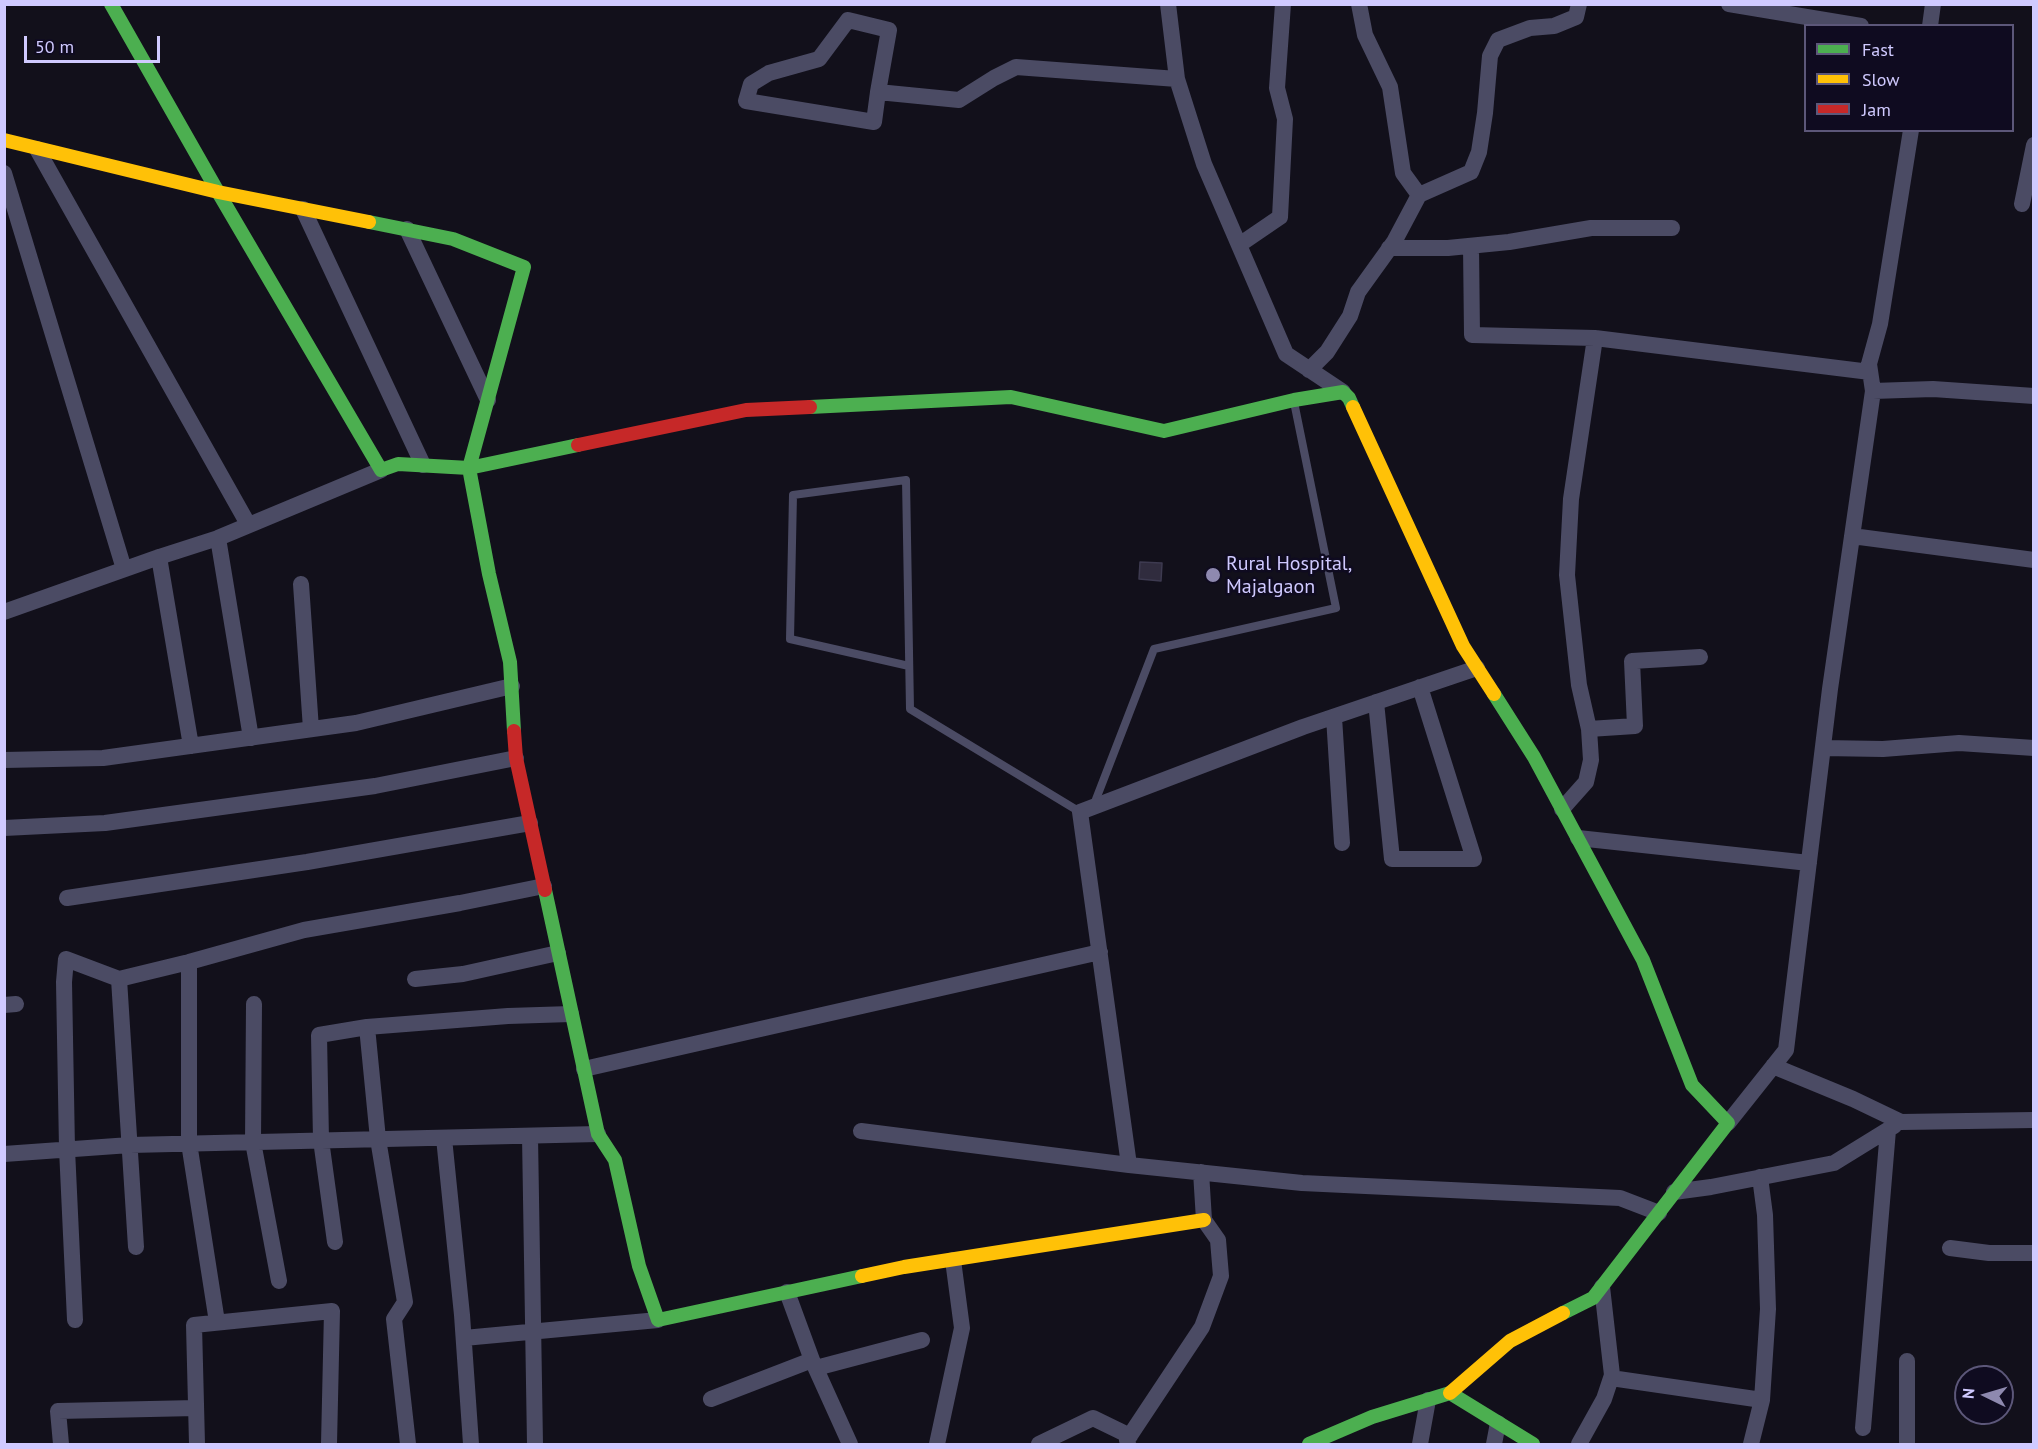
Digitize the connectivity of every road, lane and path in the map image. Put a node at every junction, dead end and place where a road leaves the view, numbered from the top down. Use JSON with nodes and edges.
{"nodes":[{"id":1,"x":111,"y":4,"type":"edge"},
{"id":2,"x":1168,"y":4,"type":"edge"},
{"id":3,"x":1283,"y":4,"type":"edge"},
{"id":4,"x":1359,"y":4,"type":"edge"},
{"id":5,"x":1579,"y":4,"type":"edge"},
{"id":6,"x":1729,"y":4,"type":"edge"},
{"id":7,"x":1934,"y":4,"type":"edge"},
{"id":8,"x":1797,"y":9,"type":"edge"},
{"id":9,"x":1853,"y":24,"type":"edge"},
{"id":10,"x":1930,"y":24,"type":"edge"},
{"id":11,"x":1178,"y":79,"type":"junction"},
{"id":12,"x":878,"y":92,"type":"junction"},
{"id":13,"x":1911,"y":132,"type":"edge"},
{"id":14,"x":4,"y":140,"type":"edge"},
{"id":15,"x":2034,"y":145,"type":"edge"},
{"id":16,"x":37,"y":149,"type":"junction"},
{"id":17,"x":4,"y":173,"type":"edge"},
{"id":18,"x":218,"y":192,"type":"junction"},
{"id":19,"x":1419,"y":195,"type":"junction"},
{"id":20,"x":2022,"y":204,"type":"dead end"},
{"id":21,"x":303,"y":209,"type":"junction"},
{"id":22,"x":1671,"y":228,"type":"dead end"},
{"id":23,"x":407,"y":229,"type":"junction"},
{"id":24,"x":1239,"y":245,"type":"junction"},
{"id":25,"x":1471,"y":246,"type":"junction"},
{"id":26,"x":1389,"y":249,"type":"junction"},
{"id":27,"x":1595,"y":338,"type":"junction"},
{"id":28,"x":1309,"y":370,"type":"junction"},
{"id":29,"x":1870,"y":372,"type":"junction"},
{"id":30,"x":1873,"y":391,"type":"junction"},
{"id":31,"x":1343,"y":392,"type":"junction"},
{"id":32,"x":2034,"y":396,"type":"edge"},
{"id":33,"x":488,"y":400,"type":"junction"},
{"id":34,"x":1294,"y":400,"type":"junction"},
{"id":35,"x":423,"y":465,"type":"junction"},
{"id":36,"x":469,"y":468,"type":"junction"},
{"id":37,"x":381,"y":470,"type":"junction"},
{"id":38,"x":248,"y":524,"type":"junction"},
{"id":39,"x":1852,"y":536,"type":"junction"},
{"id":40,"x":218,"y":538,"type":"junction"},
{"id":41,"x":159,"y":557,"type":"junction"},
{"id":42,"x":2034,"y":560,"type":"edge"},
{"id":43,"x":124,"y":569,"type":"junction"},
{"id":44,"x":301,"y":584,"type":"dead end"},
{"id":45,"x":4,"y":612,"type":"edge"},
{"id":46,"x":1700,"y":657,"type":"dead end"},
{"id":47,"x":909,"y":666,"type":"junction"},
{"id":48,"x":1477,"y":668,"type":"junction"},
{"id":49,"x":512,"y":686,"type":"junction"},
{"id":50,"x":1420,"y":687,"type":"junction"},
{"id":51,"x":1376,"y":702,"type":"junction"},
{"id":52,"x":1334,"y":717,"type":"junction"},
{"id":53,"x":311,"y":729,"type":"junction"},
{"id":54,"x":1589,"y":729,"type":"junction"},
{"id":55,"x":251,"y":738,"type":"junction"},
{"id":56,"x":191,"y":746,"type":"junction"},
{"id":57,"x":1823,"y":748,"type":"junction"},
{"id":58,"x":2034,"y":748,"type":"edge"},
{"id":59,"x":516,"y":758,"type":"junction"},
{"id":60,"x":4,"y":760,"type":"edge"},
{"id":61,"x":1562,"y":809,"type":"junction"},
{"id":62,"x":1087,"y":810,"type":"junction"},
{"id":63,"x":530,"y":823,"type":"junction"},
{"id":64,"x":4,"y":828,"type":"edge"},
{"id":65,"x":1578,"y":838,"type":"junction"},
{"id":66,"x":1342,"y":843,"type":"dead end"},
{"id":67,"x":1809,"y":863,"type":"junction"},
{"id":68,"x":543,"y":886,"type":"junction"},
{"id":69,"x":67,"y":898,"type":"dead end"},
{"id":70,"x":1100,"y":952,"type":"junction"},
{"id":71,"x":558,"y":953,"type":"junction"},
{"id":72,"x":189,"y":962,"type":"junction"},
{"id":73,"x":119,"y":979,"type":"junction"},
{"id":74,"x":415,"y":980,"type":"dead end"},
{"id":75,"x":254,"y":1004,"type":"dead end"},
{"id":76,"x":571,"y":1014,"type":"junction"},
{"id":77,"x":368,"y":1027,"type":"junction"},
{"id":78,"x":1773,"y":1066,"type":"junction"},
{"id":79,"x":584,"y":1069,"type":"junction"},
{"id":80,"x":2034,"y":1120,"type":"edge"},
{"id":81,"x":1728,"y":1124,"type":"junction"},
{"id":82,"x":1894,"y":1126,"type":"junction"},
{"id":83,"x":861,"y":1131,"type":"dead end"},
{"id":84,"x":598,"y":1134,"type":"junction"},
{"id":85,"x":530,"y":1136,"type":"junction"},
{"id":86,"x":444,"y":1138,"type":"junction"},
{"id":87,"x":378,"y":1139,"type":"junction"},
{"id":88,"x":321,"y":1140,"type":"junction"},
{"id":89,"x":253,"y":1142,"type":"junction"},
{"id":90,"x":189,"y":1143,"type":"junction"},
{"id":91,"x":130,"y":1145,"type":"junction"},
{"id":92,"x":67,"y":1149,"type":"junction"},
{"id":93,"x":4,"y":1154,"type":"edge"},
{"id":94,"x":1129,"y":1165,"type":"junction"},
{"id":95,"x":1201,"y":1172,"type":"junction"},
{"id":96,"x":1760,"y":1177,"type":"junction"},
{"id":97,"x":1674,"y":1192,"type":"junction"},
{"id":98,"x":1659,"y":1213,"type":"junction"},
{"id":99,"x":1204,"y":1220,"type":"junction"},
{"id":100,"x":335,"y":1242,"type":"dead end"},
{"id":101,"x":136,"y":1247,"type":"dead end"},
{"id":102,"x":1950,"y":1248,"type":"dead end"},
{"id":103,"x":2034,"y":1253,"type":"edge"},
{"id":104,"x":953,"y":1260,"type":"junction"},
{"id":105,"x":279,"y":1281,"type":"dead end"},
{"id":106,"x":1602,"y":1287,"type":"junction"},
{"id":107,"x":787,"y":1292,"type":"junction"},
{"id":108,"x":75,"y":1320,"type":"dead end"},
{"id":109,"x":658,"y":1320,"type":"junction"},
{"id":110,"x":217,"y":1322,"type":"junction"},
{"id":111,"x":533,"y":1331,"type":"junction"},
{"id":112,"x":464,"y":1338,"type":"junction"},
{"id":113,"x":922,"y":1340,"type":"dead end"},
{"id":114,"x":1907,"y":1361,"type":"dead end"},
{"id":115,"x":814,"y":1364,"type":"junction"},
{"id":116,"x":1611,"y":1378,"type":"junction"},
{"id":117,"x":1450,"y":1394,"type":"junction"},
{"id":118,"x":711,"y":1399,"type":"dead end"},
{"id":119,"x":1428,"y":1400,"type":"junction"},
{"id":120,"x":1762,"y":1400,"type":"junction"},
{"id":121,"x":196,"y":1408,"type":"junction"},
{"id":122,"x":1498,"y":1423,"type":"junction"},
{"id":123,"x":1863,"y":1428,"type":"dead end"},
{"id":124,"x":1129,"y":1440,"type":"edge"},
{"id":125,"x":61,"y":1444,"type":"edge"},
{"id":126,"x":197,"y":1444,"type":"edge"},
{"id":127,"x":329,"y":1444,"type":"edge"},
{"id":128,"x":408,"y":1444,"type":"edge"},
{"id":129,"x":471,"y":1444,"type":"edge"},
{"id":130,"x":535,"y":1444,"type":"edge"},
{"id":131,"x":850,"y":1444,"type":"edge"},
{"id":132,"x":938,"y":1444,"type":"edge"},
{"id":133,"x":1040,"y":1444,"type":"edge"},
{"id":134,"x":1309,"y":1444,"type":"edge"},
{"id":135,"x":1420,"y":1444,"type":"edge"},
{"id":136,"x":1494,"y":1444,"type":"edge"},
{"id":137,"x":1533,"y":1444,"type":"edge"},
{"id":138,"x":1579,"y":1444,"type":"edge"},
{"id":139,"x":1751,"y":1444,"type":"edge"},
{"id":140,"x":1907,"y":1444,"type":"edge"}],
"edges":[{"from":1,"to":18,"type":"street"},
{"from":2,"to":11,"type":"street"},
{"from":3,"to":24,"type":"street"},
{"from":4,"to":19,"type":"street"},
{"from":5,"to":19,"type":"street"},
{"from":6,"to":8,"type":"street"},
{"from":7,"to":10,"type":"street"},
{"from":8,"to":9,"type":"street"},
{"from":11,"to":12,"type":"street"},
{"from":11,"to":24,"type":"street"},
{"from":12,"to":12,"type":"street"},
{"from":13,"to":29,"type":"street"},
{"from":14,"to":16,"type":"street"},
{"from":15,"to":20,"type":"street"},
{"from":16,"to":18,"type":"street"},
{"from":16,"to":38,"type":"street"},
{"from":17,"to":43,"type":"street"},
{"from":18,"to":21,"type":"street"},
{"from":18,"to":37,"type":"street"},
{"from":19,"to":26,"type":"street"},
{"from":21,"to":23,"type":"street"},
{"from":21,"to":35,"type":"street"},
{"from":22,"to":25,"type":"street"},
{"from":23,"to":33,"type":"street"},
{"from":23,"to":33,"type":"street"},
{"from":24,"to":28,"type":"street"},
{"from":25,"to":26,"type":"street"},
{"from":25,"to":27,"type":"street"},
{"from":26,"to":28,"type":"street"},
{"from":27,"to":29,"type":"street"},
{"from":27,"to":54,"type":"street"},
{"from":28,"to":31,"type":"street"},
{"from":29,"to":30,"type":"street"},
{"from":30,"to":32,"type":"street"},
{"from":30,"to":39,"type":"street"},
{"from":31,"to":34,"type":"street"},
{"from":31,"to":48,"type":"street"},
{"from":33,"to":36,"type":"street"},
{"from":34,"to":36,"type":"street"},
{"from":34,"to":62,"type":"lane"},
{"from":35,"to":36,"type":"street"},
{"from":35,"to":37,"type":"street"},
{"from":36,"to":49,"type":"street"},
{"from":37,"to":38,"type":"street"},
{"from":38,"to":40,"type":"street"},
{"from":39,"to":42,"type":"street"},
{"from":39,"to":57,"type":"street"},
{"from":40,"to":41,"type":"street"},
{"from":40,"to":55,"type":"street"},
{"from":41,"to":43,"type":"street"},
{"from":41,"to":56,"type":"street"},
{"from":43,"to":45,"type":"street"},
{"from":44,"to":53,"type":"street"},
{"from":46,"to":54,"type":"street"},
{"from":47,"to":47,"type":"lane"},
{"from":47,"to":62,"type":"lane"},
{"from":48,"to":50,"type":"street"},
{"from":48,"to":61,"type":"street"},
{"from":49,"to":53,"type":"street"},
{"from":49,"to":59,"type":"street"},
{"from":50,"to":51,"type":"street"},
{"from":50,"to":51,"type":"street"},
{"from":51,"to":52,"type":"street"},
{"from":52,"to":62,"type":"street"},
{"from":52,"to":66,"type":"street"},
{"from":53,"to":55,"type":"street"},
{"from":54,"to":61,"type":"street"},
{"from":55,"to":56,"type":"street"},
{"from":56,"to":60,"type":"street"},
{"from":57,"to":58,"type":"street"},
{"from":57,"to":67,"type":"street"},
{"from":59,"to":63,"type":"street"},
{"from":59,"to":64,"type":"street"},
{"from":61,"to":65,"type":"street"},
{"from":62,"to":70,"type":"street"},
{"from":63,"to":68,"type":"street"},
{"from":63,"to":69,"type":"street"},
{"from":65,"to":67,"type":"street"},
{"from":65,"to":81,"type":"street"},
{"from":67,"to":78,"type":"street"},
{"from":68,"to":71,"type":"street"},
{"from":68,"to":72,"type":"street"},
{"from":70,"to":79,"type":"street"},
{"from":70,"to":94,"type":"street"},
{"from":71,"to":74,"type":"street"},
{"from":71,"to":76,"type":"street"},
{"from":72,"to":73,"type":"street"},
{"from":72,"to":90,"type":"street"},
{"from":73,"to":91,"type":"street"},
{"from":73,"to":92,"type":"street"},
{"from":75,"to":89,"type":"street"},
{"from":76,"to":77,"type":"street"},
{"from":76,"to":79,"type":"street"},
{"from":77,"to":87,"type":"street"},
{"from":77,"to":88,"type":"street"},
{"from":78,"to":81,"type":"street"},
{"from":78,"to":82,"type":"street"},
{"from":79,"to":84,"type":"street"},
{"from":80,"to":82,"type":"street"},
{"from":81,"to":97,"type":"street"},
{"from":82,"to":96,"type":"street"},
{"from":82,"to":123,"type":"street"},
{"from":83,"to":94,"type":"street"},
{"from":84,"to":85,"type":"street"},
{"from":84,"to":109,"type":"street"},
{"from":85,"to":86,"type":"street"},
{"from":85,"to":111,"type":"street"},
{"from":86,"to":87,"type":"street"},
{"from":86,"to":112,"type":"street"},
{"from":87,"to":88,"type":"street"},
{"from":87,"to":128,"type":"street"},
{"from":88,"to":89,"type":"street"},
{"from":88,"to":100,"type":"street"},
{"from":89,"to":90,"type":"street"},
{"from":89,"to":105,"type":"street"},
{"from":90,"to":91,"type":"street"},
{"from":90,"to":110,"type":"street"},
{"from":91,"to":92,"type":"street"},
{"from":91,"to":101,"type":"street"},
{"from":92,"to":93,"type":"street"},
{"from":92,"to":108,"type":"street"},
{"from":94,"to":95,"type":"street"},
{"from":95,"to":98,"type":"street"},
{"from":95,"to":99,"type":"street"},
{"from":96,"to":97,"type":"street"},
{"from":96,"to":120,"type":"street"},
{"from":97,"to":98,"type":"street"},
{"from":98,"to":106,"type":"street"},
{"from":99,"to":104,"type":"street"},
{"from":99,"to":124,"type":"street"},
{"from":102,"to":103,"type":"street"},
{"from":104,"to":107,"type":"street"},
{"from":104,"to":132,"type":"street"},
{"from":106,"to":116,"type":"street"},
{"from":106,"to":117,"type":"street"},
{"from":107,"to":109,"type":"street"},
{"from":107,"to":115,"type":"street"},
{"from":109,"to":111,"type":"street"},
{"from":110,"to":121,"type":"street"},
{"from":110,"to":127,"type":"street"},
{"from":111,"to":112,"type":"street"},
{"from":111,"to":130,"type":"street"},
{"from":112,"to":129,"type":"street"},
{"from":113,"to":115,"type":"street"},
{"from":114,"to":140,"type":"street"},
{"from":115,"to":118,"type":"street"},
{"from":115,"to":131,"type":"street"},
{"from":116,"to":120,"type":"street"},
{"from":116,"to":138,"type":"street"},
{"from":117,"to":119,"type":"street"},
{"from":117,"to":122,"type":"street"},
{"from":119,"to":134,"type":"street"},
{"from":119,"to":135,"type":"street"},
{"from":120,"to":139,"type":"street"},
{"from":121,"to":125,"type":"street"},
{"from":121,"to":126,"type":"street"},
{"from":122,"to":136,"type":"street"},
{"from":122,"to":137,"type":"street"},
{"from":124,"to":133,"type":"street"}]}
